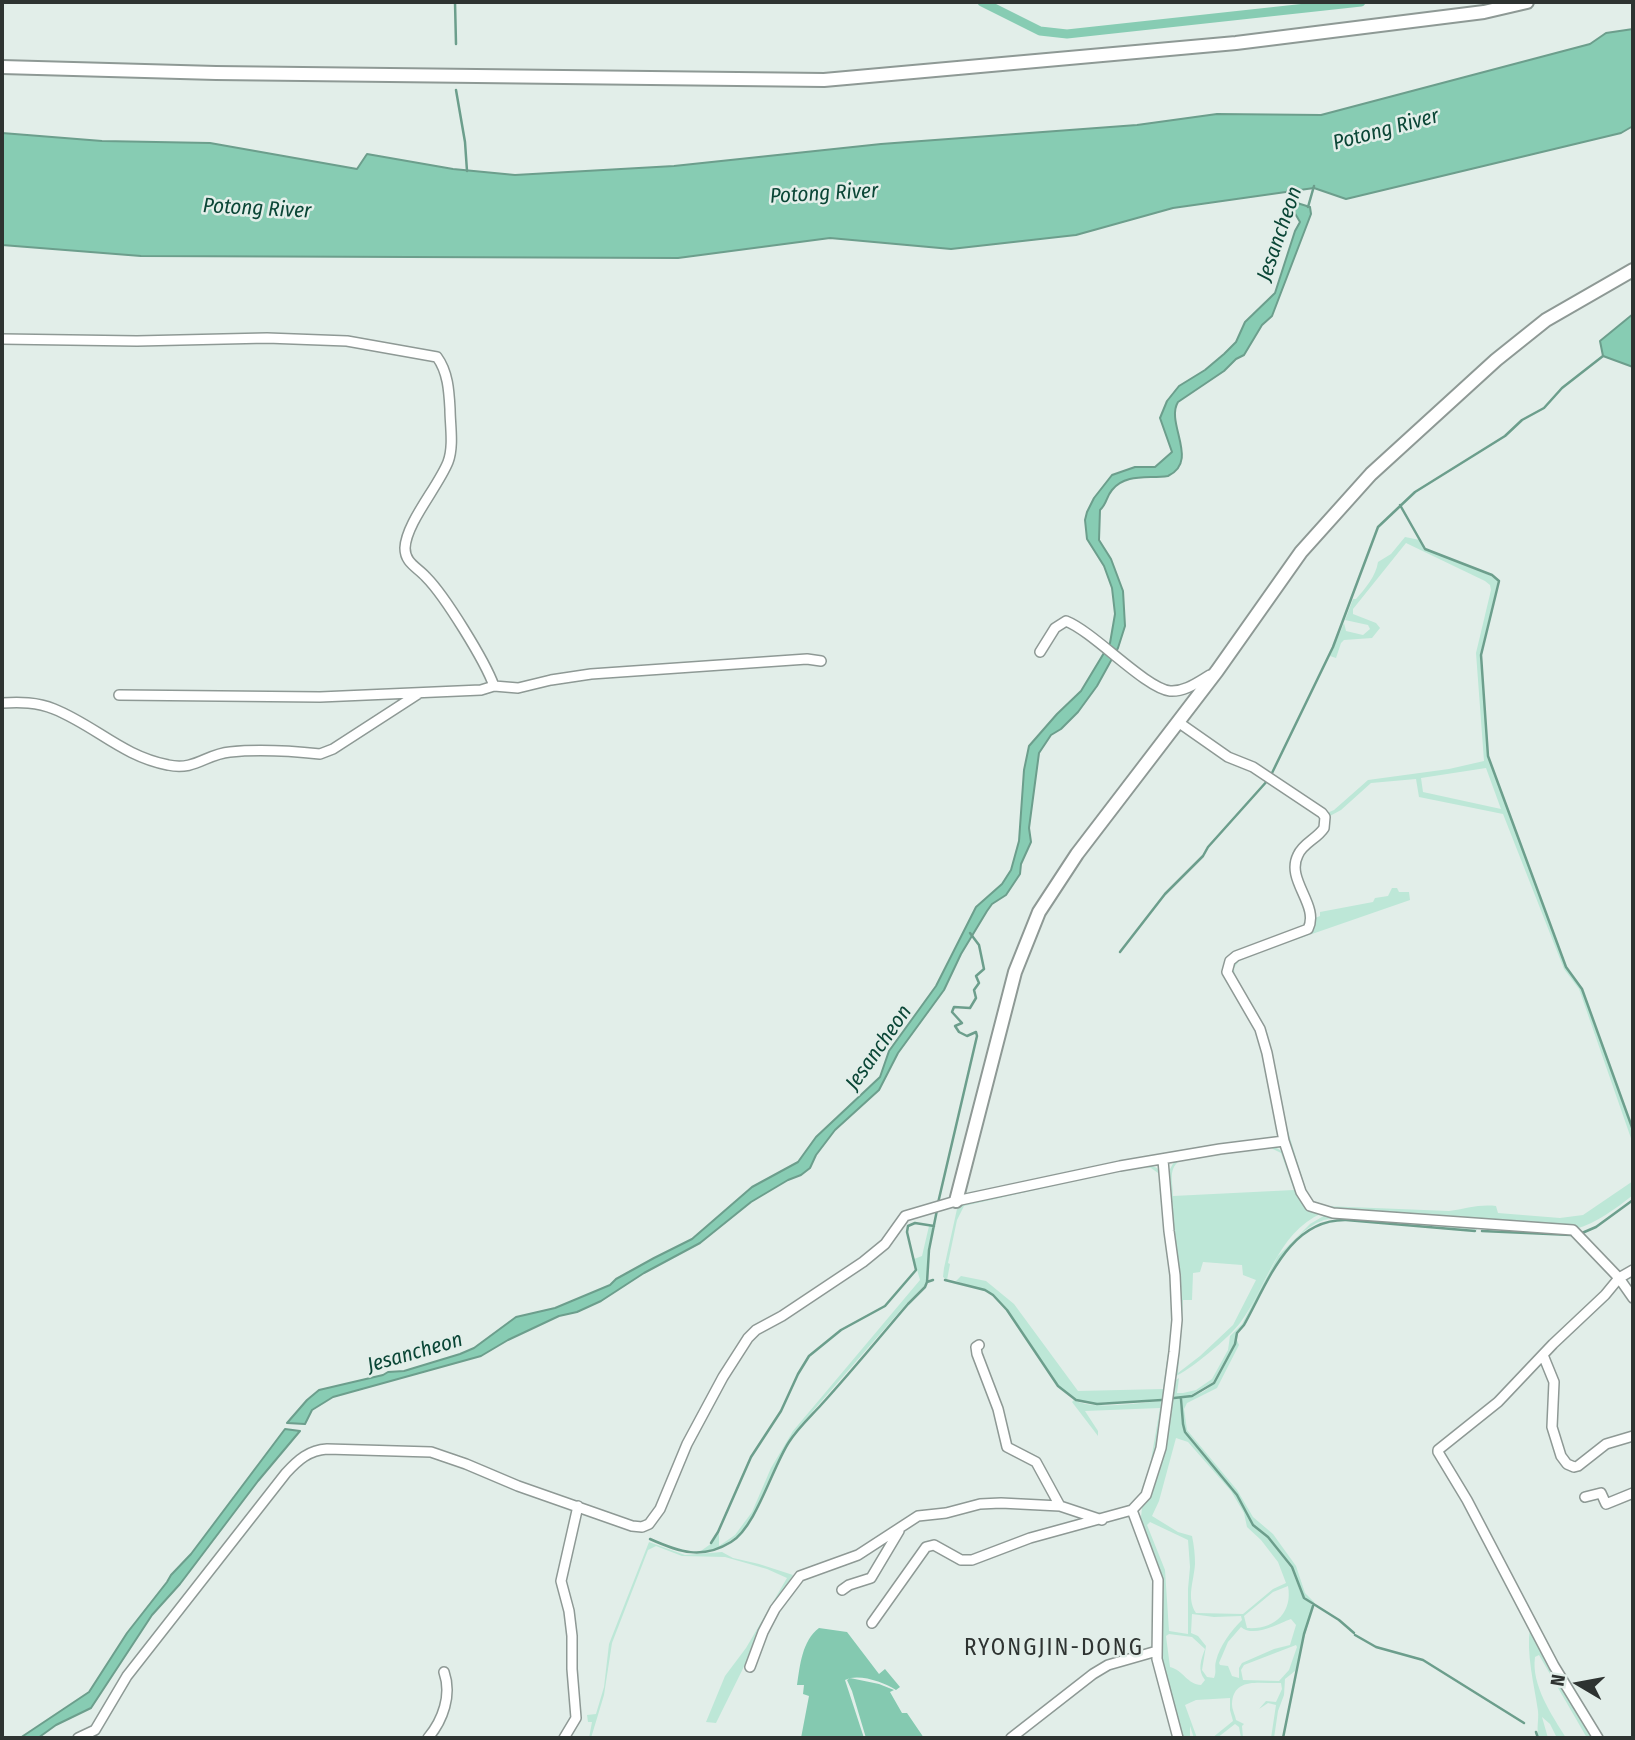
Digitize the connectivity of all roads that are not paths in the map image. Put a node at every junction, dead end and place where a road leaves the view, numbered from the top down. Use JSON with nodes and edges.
{"nodes":[{"id":1,"x":1527,"y":2,"type":"edge"},
{"id":2,"x":2,"y":67,"type":"edge"},
{"id":3,"x":1633,"y":270,"type":"edge"},
{"id":4,"x":2,"y":339,"type":"edge"},
{"id":5,"x":1040,"y":652,"type":"dead end"},
{"id":6,"x":821,"y":661,"type":"dead end"},
{"id":7,"x":1217,"y":671,"type":"junction"},
{"id":8,"x":494,"y":687,"type":"junction"},
{"id":9,"x":419,"y":693,"type":"junction"},
{"id":10,"x":119,"y":695,"type":"dead end"},
{"id":11,"x":2,"y":703,"type":"edge"},
{"id":12,"x":1178,"y":722,"type":"junction"},
{"id":13,"x":1284,"y":1141,"type":"junction"},
{"id":14,"x":1163,"y":1160,"type":"junction"},
{"id":15,"x":956,"y":1201,"type":"junction"},
{"id":16,"x":1633,"y":1270,"type":"edge"},
{"id":17,"x":1619,"y":1278,"type":"junction"},
{"id":18,"x":1633,"y":1298,"type":"edge"},
{"id":19,"x":979,"y":1345,"type":"dead end"},
{"id":20,"x":1543,"y":1355,"type":"junction"},
{"id":21,"x":1633,"y":1436,"type":"edge"},
{"id":22,"x":1633,"y":1493,"type":"edge"},
{"id":23,"x":1585,"y":1497,"type":"dead end"},
{"id":24,"x":578,"y":1506,"type":"junction"},
{"id":25,"x":1060,"y":1506,"type":"junction"},
{"id":26,"x":1132,"y":1510,"type":"junction"},
{"id":27,"x":1102,"y":1520,"type":"junction"},
{"id":28,"x":900,"y":1528,"type":"junction"},
{"id":29,"x":842,"y":1590,"type":"dead end"},
{"id":30,"x":872,"y":1623,"type":"dead end"},
{"id":31,"x":1157,"y":1651,"type":"junction"},
{"id":32,"x":750,"y":1667,"type":"dead end"},
{"id":33,"x":444,"y":1672,"type":"dead end"},
{"id":34,"x":80,"y":1738,"type":"edge"},
{"id":35,"x":428,"y":1738,"type":"edge"},
{"id":36,"x":564,"y":1738,"type":"edge"},
{"id":37,"x":1011,"y":1738,"type":"edge"},
{"id":38,"x":1178,"y":1738,"type":"edge"},
{"id":39,"x":1598,"y":1738,"type":"edge"}],
"edges":[{"from":1,"to":2,"type":"main road"},
{"from":3,"to":7,"type":"main road"},
{"from":4,"to":8,"type":"street"},
{"from":5,"to":7,"type":"street"},
{"from":6,"to":8,"type":"street"},
{"from":7,"to":12,"type":"main road"},
{"from":8,"to":9,"type":"street"},
{"from":9,"to":10,"type":"street"},
{"from":9,"to":11,"type":"street"},
{"from":12,"to":13,"type":"street"},
{"from":12,"to":15,"type":"main road"},
{"from":13,"to":14,"type":"street"},
{"from":13,"to":17,"type":"street"},
{"from":14,"to":15,"type":"street"},
{"from":14,"to":26,"type":"street"},
{"from":15,"to":24,"type":"street"},
{"from":16,"to":17,"type":"street"},
{"from":17,"to":18,"type":"street"},
{"from":17,"to":20,"type":"street"},
{"from":19,"to":25,"type":"street"},
{"from":20,"to":21,"type":"street"},
{"from":20,"to":39,"type":"street"},
{"from":22,"to":23,"type":"street"},
{"from":24,"to":34,"type":"street"},
{"from":24,"to":36,"type":"street"},
{"from":25,"to":27,"type":"street"},
{"from":25,"to":28,"type":"street"},
{"from":26,"to":27,"type":"street"},
{"from":26,"to":31,"type":"street"},
{"from":27,"to":30,"type":"street"},
{"from":28,"to":29,"type":"street"},
{"from":28,"to":32,"type":"street"},
{"from":31,"to":37,"type":"street"},
{"from":31,"to":38,"type":"street"},
{"from":33,"to":35,"type":"street"}]}
